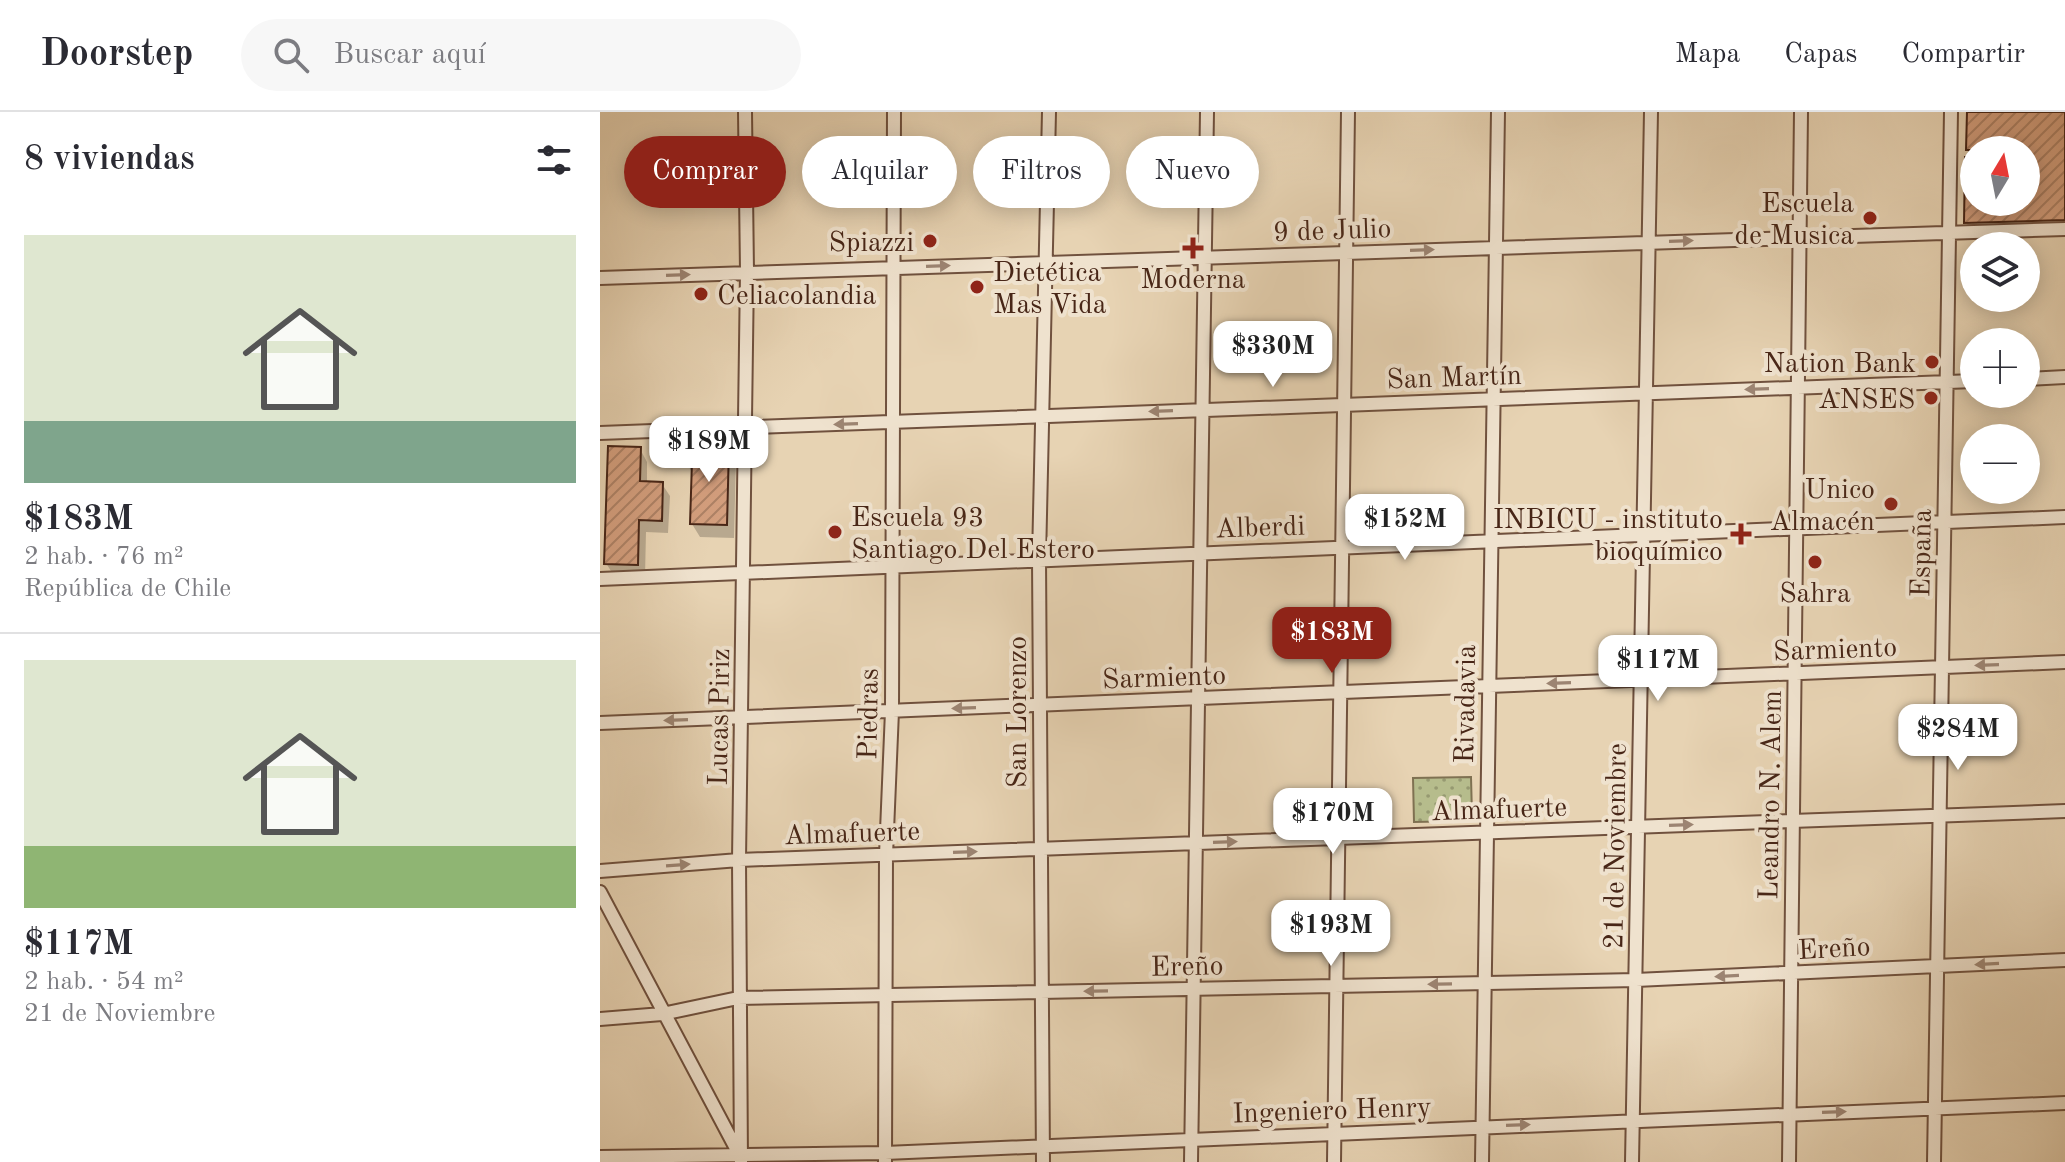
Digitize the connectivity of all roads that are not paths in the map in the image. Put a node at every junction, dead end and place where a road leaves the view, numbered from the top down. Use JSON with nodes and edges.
{"nodes":[{"id":1,"x":745,"y":112,"type":"edge"},
{"id":2,"x":894,"y":112,"type":"edge"},
{"id":3,"x":1049,"y":112,"type":"edge"},
{"id":4,"x":1207,"y":112,"type":"edge"},
{"id":5,"x":1348,"y":112,"type":"edge"},
{"id":6,"x":1498,"y":112,"type":"edge"},
{"id":7,"x":1651,"y":112,"type":"edge"},
{"id":8,"x":1801,"y":112,"type":"edge"},
{"id":9,"x":1951,"y":112,"type":"edge"},
{"id":10,"x":2065,"y":229,"type":"edge"},
{"id":11,"x":1950,"y":232,"type":"junction"},
{"id":12,"x":1800,"y":237,"type":"junction"},
{"id":13,"x":1649,"y":242,"type":"junction"},
{"id":14,"x":1495,"y":247,"type":"junction"},
{"id":15,"x":1346,"y":253,"type":"junction"},
{"id":16,"x":1205,"y":257,"type":"junction"},
{"id":17,"x":1046,"y":262,"type":"junction"},
{"id":18,"x":892,"y":268,"type":"junction"},
{"id":19,"x":747,"y":272,"type":"junction"},
{"id":20,"x":600,"y":278,"type":"edge"},
{"id":21,"x":2065,"y":377,"type":"edge"},
{"id":22,"x":2040,"y":378,"type":"edge"},
{"id":23,"x":1947,"y":382,"type":"junction"},
{"id":24,"x":1960,"y":382,"type":"edge"},
{"id":25,"x":1798,"y":387,"type":"junction"},
{"id":26,"x":1645,"y":393,"type":"junction"},
{"id":27,"x":1492,"y":399,"type":"junction"},
{"id":28,"x":1343,"y":404,"type":"junction"},
{"id":29,"x":1202,"y":410,"type":"junction"},
{"id":30,"x":1044,"y":416,"type":"junction"},
{"id":31,"x":893,"y":422,"type":"junction"},
{"id":32,"x":746,"y":428,"type":"junction"},
{"id":33,"x":600,"y":433,"type":"edge"},
{"id":34,"x":2065,"y":517,"type":"edge"},
{"id":35,"x":1945,"y":522,"type":"junction"},
{"id":36,"x":1797,"y":528,"type":"junction"},
{"id":37,"x":1644,"y":534,"type":"junction"},
{"id":38,"x":1491,"y":541,"type":"junction"},
{"id":39,"x":1342,"y":547,"type":"junction"},
{"id":40,"x":1200,"y":552,"type":"junction"},
{"id":41,"x":1039,"y":559,"type":"junction"},
{"id":42,"x":893,"y":565,"type":"junction"},
{"id":43,"x":744,"y":572,"type":"junction"},
{"id":44,"x":600,"y":579,"type":"edge"},
{"id":45,"x":2065,"y":662,"type":"edge"},
{"id":46,"x":1942,"y":667,"type":"junction"},
{"id":47,"x":1795,"y":673,"type":"junction"},
{"id":48,"x":1641,"y":680,"type":"junction"},
{"id":49,"x":1488,"y":686,"type":"junction"},
{"id":50,"x":1340,"y":692,"type":"junction"},
{"id":51,"x":1198,"y":698,"type":"junction"},
{"id":52,"x":1039,"y":705,"type":"junction"},
{"id":53,"x":892,"y":711,"type":"junction"},
{"id":54,"x":743,"y":717,"type":"junction"},
{"id":55,"x":600,"y":723,"type":"edge"},
{"id":56,"x":2065,"y":811,"type":"edge"},
{"id":57,"x":1939,"y":816,"type":"junction"},
{"id":58,"x":1793,"y":821,"type":"junction"},
{"id":59,"x":1638,"y":827,"type":"junction"},
{"id":60,"x":1486,"y":832,"type":"junction"},
{"id":61,"x":1338,"y":838,"type":"junction"},
{"id":62,"x":1196,"y":843,"type":"junction"},
{"id":63,"x":1041,"y":849,"type":"junction"},
{"id":64,"x":886,"y":855,"type":"junction"},
{"id":65,"x":739,"y":860,"type":"junction"},
{"id":66,"x":600,"y":871,"type":"edge"},
{"id":67,"x":600,"y":892,"type":"edge"},
{"id":68,"x":2065,"y":960,"type":"edge"},
{"id":69,"x":1937,"y":966,"type":"junction"},
{"id":70,"x":1792,"y":973,"type":"junction"},
{"id":71,"x":1636,"y":980,"type":"junction"},
{"id":72,"x":1485,"y":983,"type":"junction"},
{"id":73,"x":1337,"y":986,"type":"junction"},
{"id":74,"x":1194,"y":989,"type":"junction"},
{"id":75,"x":1042,"y":992,"type":"junction"},
{"id":76,"x":887,"y":995,"type":"junction"},
{"id":77,"x":738,"y":998,"type":"junction"},
{"id":78,"x":662,"y":1014,"type":"junction"},
{"id":79,"x":600,"y":1019,"type":"edge"},
{"id":80,"x":2065,"y":1103,"type":"edge"},
{"id":81,"x":1934,"y":1108,"type":"junction"},
{"id":82,"x":1789,"y":1114,"type":"junction"},
{"id":83,"x":1632,"y":1120,"type":"junction"},
{"id":84,"x":1482,"y":1127,"type":"junction"},
{"id":85,"x":1334,"y":1133,"type":"junction"},
{"id":86,"x":1191,"y":1138,"type":"junction"},
{"id":87,"x":1043,"y":1145,"type":"junction"},
{"id":88,"x":600,"y":1157,"type":"edge"},
{"id":89,"x":885,"y":1157,"type":"edge"},
{"id":90,"x":741,"y":1160,"type":"edge"},
{"id":91,"x":1043,"y":1162,"type":"edge"},
{"id":92,"x":1191,"y":1162,"type":"edge"},
{"id":93,"x":1334,"y":1162,"type":"edge"},
{"id":94,"x":1482,"y":1162,"type":"edge"},
{"id":95,"x":1632,"y":1162,"type":"edge"},
{"id":96,"x":1789,"y":1162,"type":"edge"},
{"id":97,"x":1934,"y":1162,"type":"edge"}],
"edges":[{"from":1,"to":19,"type":"street","name":"Lucas Piriz"},
{"from":2,"to":18,"type":"street","name":"Piedras"},
{"from":3,"to":17,"type":"street","name":"San Lorenzo"},
{"from":4,"to":16,"type":"street"},
{"from":5,"to":15,"type":"street"},
{"from":6,"to":14,"type":"street","name":"Rivadavia"},
{"from":7,"to":13,"type":"street","name":"21 de Noviembre"},
{"from":8,"to":12,"type":"street","name":"Leandro N. Alem"},
{"from":9,"to":11,"type":"street","name":"España"},
{"from":10,"to":11,"type":"street","name":"9 de Julio"},
{"from":11,"to":12,"type":"street","name":"9 de Julio"},
{"from":11,"to":23,"type":"street","name":"España"},
{"from":13,"to":12,"type":"street","name":"9 de Julio","one_way":true},
{"from":12,"to":25,"type":"street","name":"Leandro N. Alem"},
{"from":13,"to":14,"type":"street","name":"9 de Julio"},
{"from":13,"to":26,"type":"street","name":"21 de Noviembre"},
{"from":15,"to":14,"type":"street","name":"9 de Julio","one_way":true},
{"from":14,"to":27,"type":"street","name":"Rivadavia"},
{"from":15,"to":16,"type":"street","name":"9 de Julio"},
{"from":15,"to":28,"type":"street"},
{"from":16,"to":17,"type":"street","name":"9 de Julio"},
{"from":16,"to":29,"type":"street"},
{"from":18,"to":17,"type":"street","name":"9 de Julio","one_way":true},
{"from":17,"to":30,"type":"street","name":"San Lorenzo"},
{"from":18,"to":19,"type":"street","name":"9 de Julio"},
{"from":18,"to":31,"type":"street","name":"Piedras"},
{"from":20,"to":19,"type":"street","name":"9 de Julio","one_way":true},
{"from":19,"to":32,"type":"street","name":"Lucas Piriz"},
{"from":21,"to":22,"type":"street"},
{"from":23,"to":24,"type":"street","name":"San Martín"},
{"from":23,"to":25,"type":"street","name":"San Martín"},
{"from":23,"to":35,"type":"street","name":"España"},
{"from":25,"to":26,"type":"street","name":"San Martín","one_way":true},
{"from":25,"to":36,"type":"street","name":"Leandro N. Alem"},
{"from":26,"to":27,"type":"street","name":"San Martín"},
{"from":26,"to":37,"type":"street","name":"21 de Noviembre"},
{"from":27,"to":28,"type":"street","name":"San Martín"},
{"from":27,"to":38,"type":"street","name":"Rivadavia"},
{"from":28,"to":29,"type":"street","name":"San Martín"},
{"from":28,"to":39,"type":"street"},
{"from":29,"to":30,"type":"street","name":"San Martín","one_way":true},
{"from":29,"to":40,"type":"street"},
{"from":30,"to":31,"type":"street","name":"San Martín"},
{"from":30,"to":41,"type":"street","name":"San Lorenzo"},
{"from":31,"to":32,"type":"street","name":"San Martín","one_way":true},
{"from":31,"to":42,"type":"street","name":"Piedras"},
{"from":32,"to":33,"type":"street","name":"San Martín"},
{"from":32,"to":43,"type":"street","name":"Lucas Piriz"},
{"from":34,"to":35,"type":"street","name":"Alberdi"},
{"from":35,"to":36,"type":"street","name":"Alberdi"},
{"from":35,"to":46,"type":"street","name":"España"},
{"from":36,"to":37,"type":"street","name":"Alberdi"},
{"from":36,"to":47,"type":"street","name":"Leandro N. Alem"},
{"from":37,"to":38,"type":"street","name":"Alberdi"},
{"from":37,"to":48,"type":"street","name":"21 de Noviembre"},
{"from":38,"to":39,"type":"street","name":"Alberdi"},
{"from":38,"to":49,"type":"street","name":"Rivadavia"},
{"from":39,"to":40,"type":"street","name":"Alberdi"},
{"from":39,"to":50,"type":"street"},
{"from":40,"to":41,"type":"street","name":"Alberdi"},
{"from":40,"to":51,"type":"street"},
{"from":41,"to":42,"type":"street","name":"Alberdi"},
{"from":41,"to":52,"type":"street","name":"San Lorenzo"},
{"from":42,"to":43,"type":"street","name":"Alberdi"},
{"from":42,"to":53,"type":"street","name":"Piedras"},
{"from":43,"to":44,"type":"street","name":"Alberdi"},
{"from":43,"to":54,"type":"street","name":"Lucas Piriz"},
{"from":45,"to":46,"type":"street","name":"Sarmiento","one_way":true},
{"from":46,"to":47,"type":"street","name":"Sarmiento"},
{"from":46,"to":57,"type":"street","name":"España"},
{"from":47,"to":48,"type":"street","name":"Sarmiento"},
{"from":47,"to":58,"type":"street","name":"Leandro N. Alem"},
{"from":48,"to":49,"type":"street","name":"Sarmiento","one_way":true},
{"from":48,"to":59,"type":"street","name":"21 de Noviembre"},
{"from":49,"to":50,"type":"street","name":"Sarmiento"},
{"from":49,"to":60,"type":"street","name":"Rivadavia"},
{"from":50,"to":51,"type":"street","name":"Sarmiento"},
{"from":50,"to":61,"type":"street"},
{"from":51,"to":52,"type":"street","name":"Sarmiento"},
{"from":51,"to":62,"type":"street"},
{"from":52,"to":53,"type":"street","name":"Sarmiento","one_way":true},
{"from":52,"to":63,"type":"street","name":"San Lorenzo"},
{"from":53,"to":54,"type":"street","name":"Sarmiento"},
{"from":53,"to":64,"type":"street","name":"Piedras"},
{"from":54,"to":55,"type":"street","name":"Sarmiento","one_way":true},
{"from":54,"to":65,"type":"street","name":"Lucas Piriz"},
{"from":56,"to":57,"type":"street","name":"Almafuerte"},
{"from":57,"to":58,"type":"street","name":"Almafuerte"},
{"from":57,"to":69,"type":"street","name":"España"},
{"from":59,"to":58,"type":"street","name":"Almafuerte","one_way":true},
{"from":58,"to":70,"type":"street","name":"Leandro N. Alem"},
{"from":59,"to":60,"type":"street","name":"Almafuerte"},
{"from":59,"to":71,"type":"street","name":"21 de Noviembre"},
{"from":60,"to":61,"type":"street","name":"Almafuerte"},
{"from":60,"to":72,"type":"street","name":"Rivadavia"},
{"from":62,"to":61,"type":"street","name":"Almafuerte","one_way":true},
{"from":61,"to":73,"type":"street"},
{"from":62,"to":63,"type":"street","name":"Almafuerte"},
{"from":62,"to":74,"type":"street"},
{"from":64,"to":63,"type":"street","name":"Almafuerte","one_way":true},
{"from":63,"to":75,"type":"street","name":"San Lorenzo"},
{"from":64,"to":65,"type":"street","name":"Almafuerte"},
{"from":64,"to":76,"type":"street","name":"Piedras"},
{"from":66,"to":65,"type":"street","name":"Almafuerte","one_way":true},
{"from":65,"to":77,"type":"street","name":"Lucas Piriz"},
{"from":67,"to":78,"type":"street"},
{"from":68,"to":69,"type":"street","name":"Ereño","one_way":true},
{"from":69,"to":70,"type":"street","name":"Ereño"},
{"from":69,"to":81,"type":"street","name":"España"},
{"from":70,"to":71,"type":"street","name":"Ereño","one_way":true},
{"from":70,"to":82,"type":"street","name":"Leandro N. Alem"},
{"from":71,"to":72,"type":"street","name":"Ereño"},
{"from":71,"to":83,"type":"street","name":"21 de Noviembre"},
{"from":72,"to":73,"type":"street","name":"Ereño","one_way":true},
{"from":72,"to":84,"type":"street","name":"Rivadavia"},
{"from":73,"to":74,"type":"street","name":"Ereño"},
{"from":73,"to":85,"type":"street"},
{"from":74,"to":75,"type":"street","name":"Ereño","one_way":true},
{"from":74,"to":86,"type":"street"},
{"from":75,"to":76,"type":"street","name":"Ereño"},
{"from":75,"to":87,"type":"street","name":"San Lorenzo"},
{"from":76,"to":77,"type":"street","name":"Ereño"},
{"from":76,"to":89,"type":"street","name":"Piedras"},
{"from":77,"to":78,"type":"street","name":"Ereño"},
{"from":77,"to":90,"type":"street","name":"Lucas Piriz"},
{"from":78,"to":79,"type":"street","name":"Ereño"},
{"from":78,"to":90,"type":"street"},
{"from":80,"to":81,"type":"street","name":"Ingeniero Henry"},
{"from":82,"to":81,"type":"street","name":"Ingeniero Henry","one_way":true},
{"from":81,"to":97,"type":"street","name":"España"},
{"from":82,"to":83,"type":"street","name":"Ingeniero Henry"},
{"from":82,"to":96,"type":"street","name":"Leandro N. Alem"},
{"from":84,"to":83,"type":"street","name":"Ingeniero Henry","one_way":true},
{"from":83,"to":95,"type":"street","name":"21 de Noviembre"},
{"from":84,"to":85,"type":"street","name":"Ingeniero Henry"},
{"from":84,"to":94,"type":"street","name":"Rivadavia"},
{"from":85,"to":86,"type":"street","name":"Ingeniero Henry"},
{"from":85,"to":93,"type":"street"},
{"from":86,"to":87,"type":"street","name":"Ingeniero Henry"},
{"from":86,"to":92,"type":"street"},
{"from":87,"to":89,"type":"street","name":"Ingeniero Henry"},
{"from":87,"to":91,"type":"street","name":"San Lorenzo"},
{"from":88,"to":90,"type":"street","name":"Ingeniero Henry"},
{"from":89,"to":90,"type":"street","name":"Ingeniero Henry"}]}
